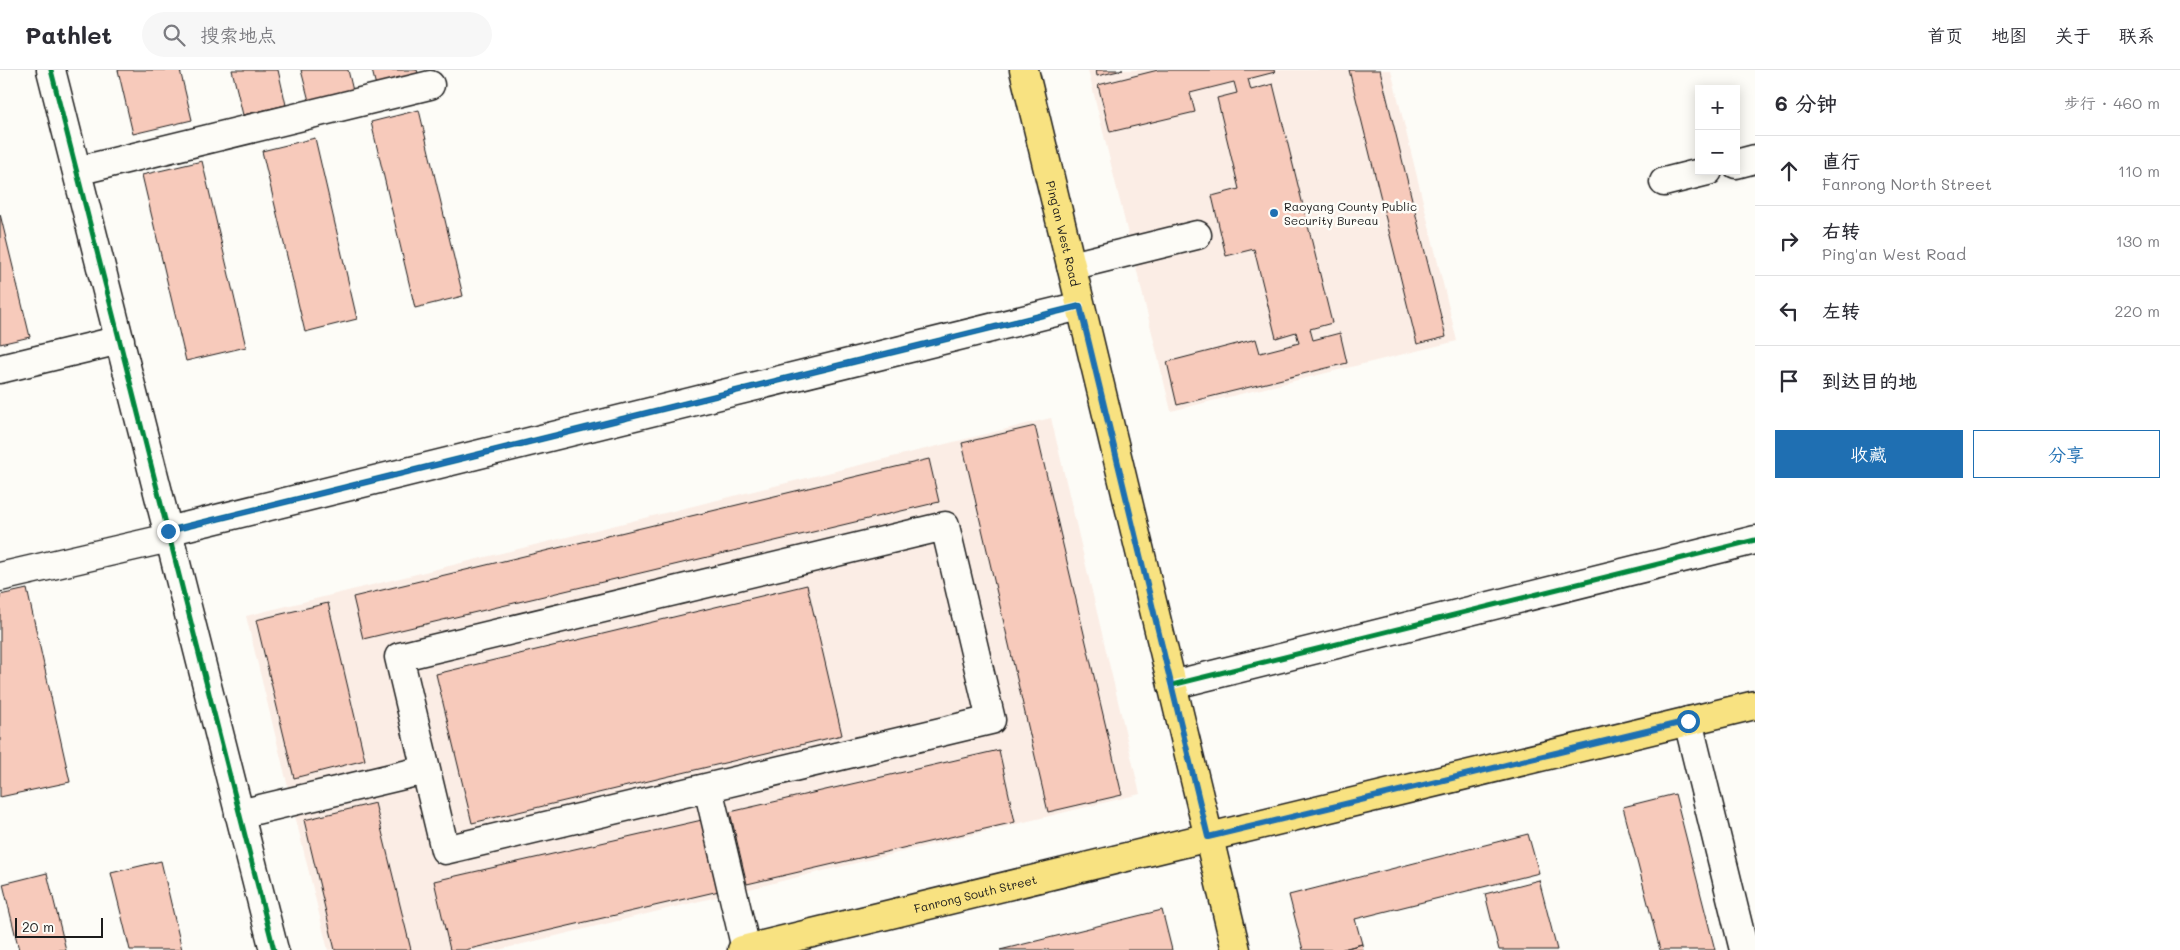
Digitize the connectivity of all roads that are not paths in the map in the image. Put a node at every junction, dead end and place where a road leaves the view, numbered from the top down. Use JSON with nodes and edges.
{"nodes":[{"id":1,"x":51,"y":70,"type":"edge"},
{"id":2,"x":1024,"y":70,"type":"edge"},
{"id":3,"x":430,"y":85,"type":"dead end"},
{"id":4,"x":1755,"y":159,"type":"edge"},
{"id":5,"x":1740,"y":163,"type":"edge"},
{"id":6,"x":76,"y":171,"type":"junction"},
{"id":7,"x":1695,"y":174,"type":"edge"},
{"id":8,"x":1664,"y":182,"type":"dead end"},
{"id":9,"x":1197,"y":235,"type":"dead end"},
{"id":10,"x":1071,"y":266,"type":"junction"},
{"id":11,"x":1080,"y":306,"type":"junction"},
{"id":12,"x":120,"y":340,"type":"junction"},
{"id":13,"x":0,"y":369,"type":"edge"},
{"id":14,"x":169,"y":535,"type":"junction"},
{"id":15,"x":1755,"y":540,"type":"edge"},
{"id":16,"x":0,"y":577,"type":"edge"},
{"id":17,"x":1172,"y":685,"type":"junction"},
{"id":18,"x":1755,"y":705,"type":"edge"},
{"id":19,"x":1688,"y":721,"type":"junction"},
{"id":20,"x":425,"y":770,"type":"junction"},
{"id":21,"x":708,"y":788,"type":"junction"},
{"id":22,"x":239,"y":814,"type":"junction"},
{"id":23,"x":1208,"y":837,"type":"junction"},
{"id":24,"x":744,"y":949,"type":"edge"},
{"id":25,"x":274,"y":950,"type":"edge"},
{"id":26,"x":1236,"y":950,"type":"edge"},
{"id":27,"x":1744,"y":950,"type":"edge"}],
"edges":[{"from":1,"to":6,"type":"street"},
{"from":2,"to":10,"type":"main road","name":"Ping'an West Road"},
{"from":3,"to":6,"type":"street"},
{"from":4,"to":5,"type":"street"},
{"from":6,"to":12,"type":"street"},
{"from":7,"to":8,"type":"street"},
{"from":9,"to":10,"type":"street"},
{"from":10,"to":11,"type":"main road","name":"Ping'an West Road"},
{"from":11,"to":14,"type":"street"},
{"from":11,"to":17,"type":"main road","name":"Ping'an West Road"},
{"from":12,"to":13,"type":"street"},
{"from":12,"to":14,"type":"street"},
{"from":14,"to":16,"type":"street"},
{"from":14,"to":22,"type":"street"},
{"from":15,"to":17,"type":"street"},
{"from":17,"to":23,"type":"main road","name":"Ping'an West Road"},
{"from":18,"to":19,"type":"main road","name":"Fanrong South Street"},
{"from":19,"to":23,"type":"main road","name":"Fanrong South Street"},
{"from":19,"to":27,"type":"street"},
{"from":20,"to":21,"type":"street"},
{"from":20,"to":21,"type":"street"},
{"from":20,"to":22,"type":"street"},
{"from":21,"to":24,"type":"street"},
{"from":22,"to":25,"type":"street"},
{"from":23,"to":24,"type":"main road","name":"Fanrong South Street"},
{"from":23,"to":26,"type":"main road","name":"Ping'an West Road"}]}
